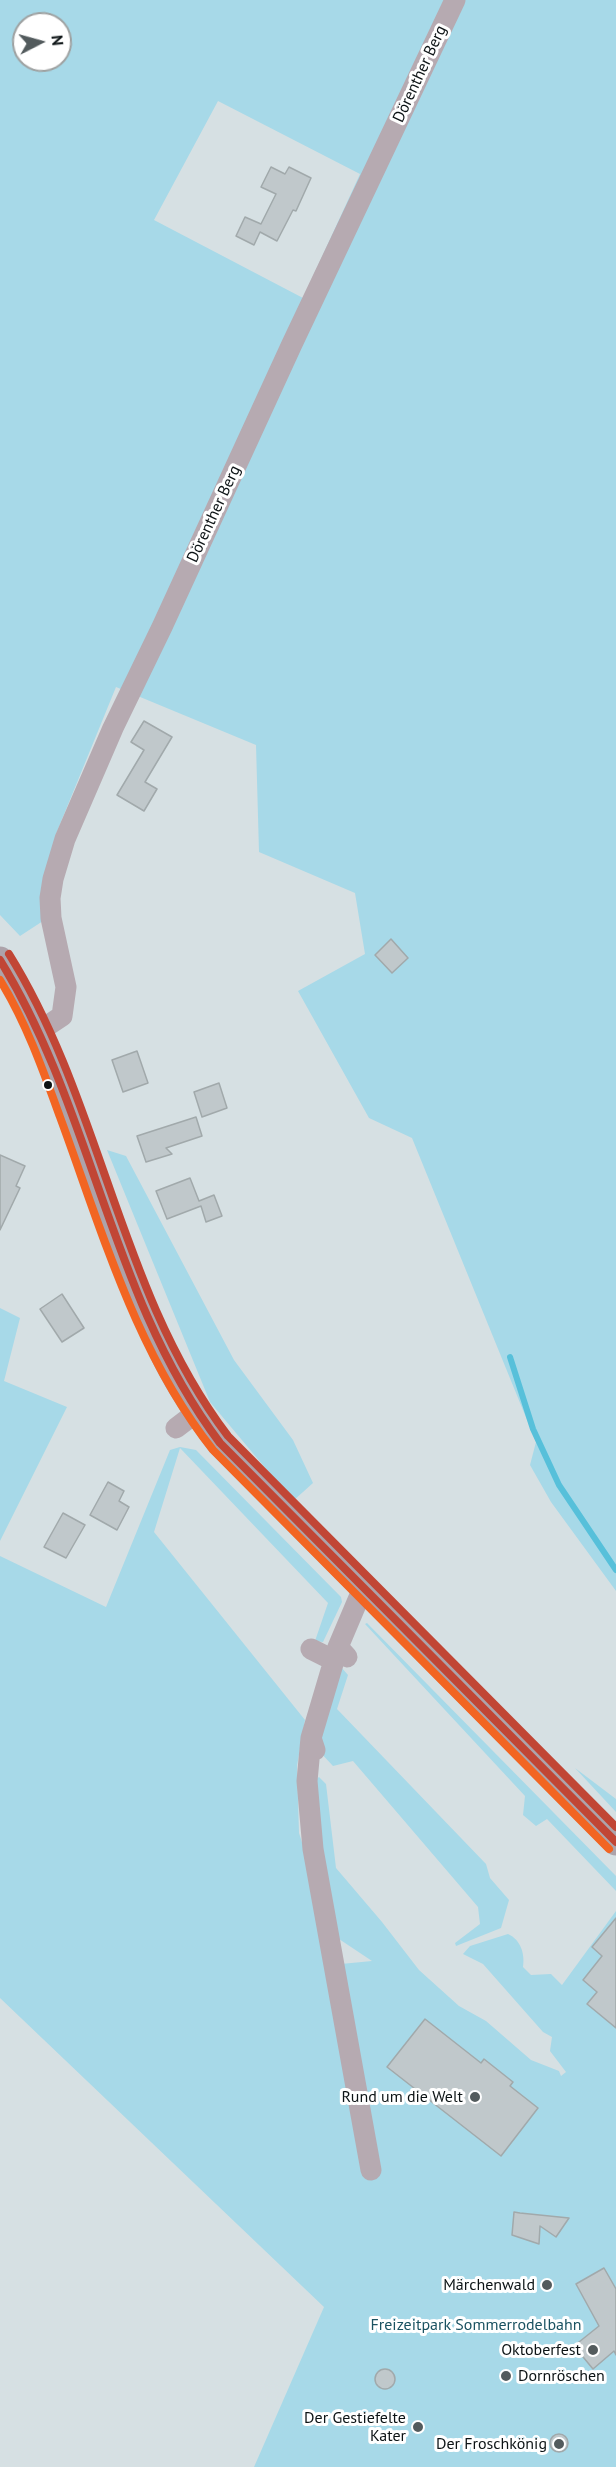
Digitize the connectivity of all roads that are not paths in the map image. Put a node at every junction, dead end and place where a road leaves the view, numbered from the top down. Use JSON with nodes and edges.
{"nodes":[{"id":1,"x":455,"y":0,"type":"edge"},
{"id":2,"x":0,"y":960,"type":"edge"},
{"id":3,"x":9,"y":992,"type":"edge"},
{"id":4,"x":38,"y":1032,"type":"junction"},
{"id":5,"x":363,"y":1588,"type":"junction"},
{"id":6,"x":311,"y":1649,"type":"dead end"},
{"id":7,"x":339,"y":1655,"type":"junction"},
{"id":8,"x":616,"y":1842,"type":"edge"},
{"id":9,"x":371,"y":2170,"type":"dead end"}],
"edges":[{"from":1,"to":4,"type":"street","name":"Dörenther Berg"},
{"from":2,"to":3,"type":"main road"},
{"from":3,"to":4,"type":"main road"},
{"from":4,"to":5,"type":"main road"},
{"from":5,"to":7,"type":"street"},
{"from":5,"to":8,"type":"main road"},
{"from":6,"to":7,"type":"street"},
{"from":7,"to":9,"type":"street"}]}
